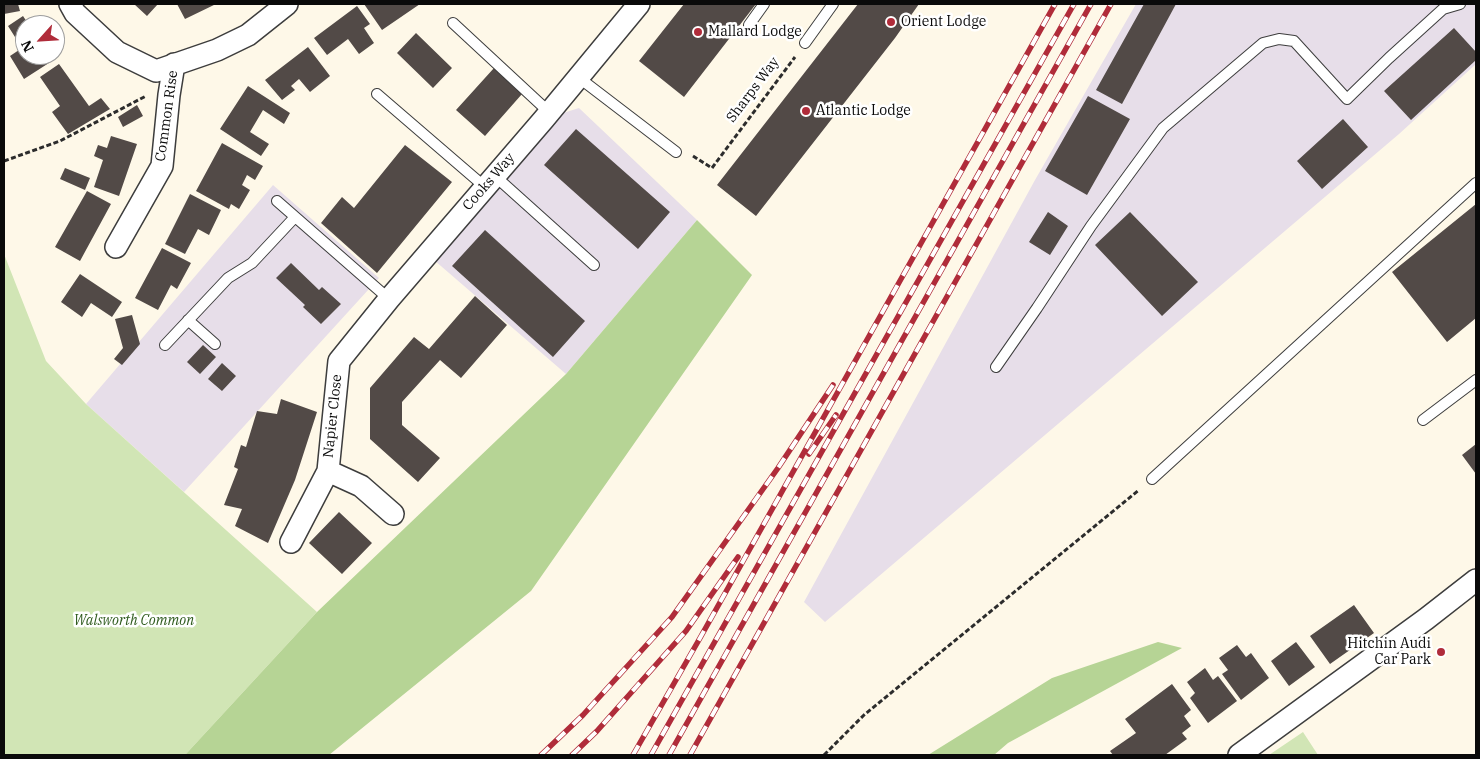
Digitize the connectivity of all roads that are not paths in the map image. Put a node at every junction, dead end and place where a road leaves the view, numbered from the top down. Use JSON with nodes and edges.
{"nodes":[{"id":1,"x":70,"y":4,"type":"edge"},
{"id":2,"x":287,"y":4,"type":"edge"},
{"id":3,"x":640,"y":4,"type":"edge"},
{"id":4,"x":764,"y":4,"type":"edge"},
{"id":5,"x":833,"y":4,"type":"edge"},
{"id":6,"x":1454,"y":5,"type":"edge"},
{"id":7,"x":453,"y":23,"type":"dead end"},
{"id":8,"x":749,"y":25,"type":"dead end"},
{"id":9,"x":805,"y":43,"type":"road end"},
{"id":10,"x":165,"y":68,"type":"junction"},
{"id":11,"x":578,"y":77,"type":"junction"},
{"id":12,"x":377,"y":94,"type":"dead end"},
{"id":13,"x":550,"y":113,"type":"junction"},
{"id":14,"x":676,"y":152,"type":"dead end"},
{"id":15,"x":490,"y":182,"type":"junction"},
{"id":16,"x":1476,"y":183,"type":"edge"},
{"id":17,"x":277,"y":201,"type":"dead end"},
{"id":18,"x":296,"y":217,"type":"junction"},
{"id":19,"x":116,"y":247,"type":"dead end"},
{"id":20,"x":594,"y":265,"type":"dead end"},
{"id":21,"x":389,"y":299,"type":"junction"},
{"id":22,"x":188,"y":320,"type":"junction"},
{"id":23,"x":215,"y":344,"type":"dead end"},
{"id":24,"x":165,"y":345,"type":"dead end"},
{"id":25,"x":339,"y":361,"type":"joint"},
{"id":26,"x":996,"y":366,"type":"dead end"},
{"id":27,"x":1476,"y":380,"type":"edge"},
{"id":28,"x":1424,"y":420,"type":"dead end"},
{"id":29,"x":328,"y":471,"type":"junction"},
{"id":30,"x":1152,"y":479,"type":"road end"},
{"id":31,"x":393,"y":514,"type":"dead end"},
{"id":32,"x":291,"y":542,"type":"dead end"},
{"id":33,"x":1476,"y":580,"type":"edge"},
{"id":34,"x":1239,"y":755,"type":"edge"}],
"edges":[{"from":1,"to":10,"type":"street","name":"Common Rise"},
{"from":2,"to":10,"type":"street","name":"Common Rise"},
{"from":3,"to":11,"type":"street","name":"Cooks Way"},
{"from":4,"to":8,"type":"lane"},
{"from":5,"to":9,"type":"lane"},
{"from":6,"to":26,"type":"lane"},
{"from":7,"to":13,"type":"lane"},
{"from":10,"to":19,"type":"street","name":"Common Rise"},
{"from":11,"to":13,"type":"street","name":"Cooks Way"},
{"from":11,"to":14,"type":"lane"},
{"from":12,"to":15,"type":"lane"},
{"from":13,"to":15,"type":"street","name":"Cooks Way"},
{"from":15,"to":20,"type":"lane"},
{"from":15,"to":21,"type":"street","name":"Cooks Way"},
{"from":16,"to":30,"type":"lane"},
{"from":17,"to":18,"type":"lane"},
{"from":18,"to":21,"type":"lane"},
{"from":18,"to":22,"type":"lane"},
{"from":21,"to":25,"type":"street","name":"Cooks Way"},
{"from":22,"to":23,"type":"lane"},
{"from":22,"to":24,"type":"lane"},
{"from":25,"to":29,"type":"street","name":"Napier Close"},
{"from":27,"to":28,"type":"lane"},
{"from":29,"to":31,"type":"street","name":"Napier Close"},
{"from":29,"to":32,"type":"street","name":"Napier Close"},
{"from":33,"to":34,"type":"street"}]}
